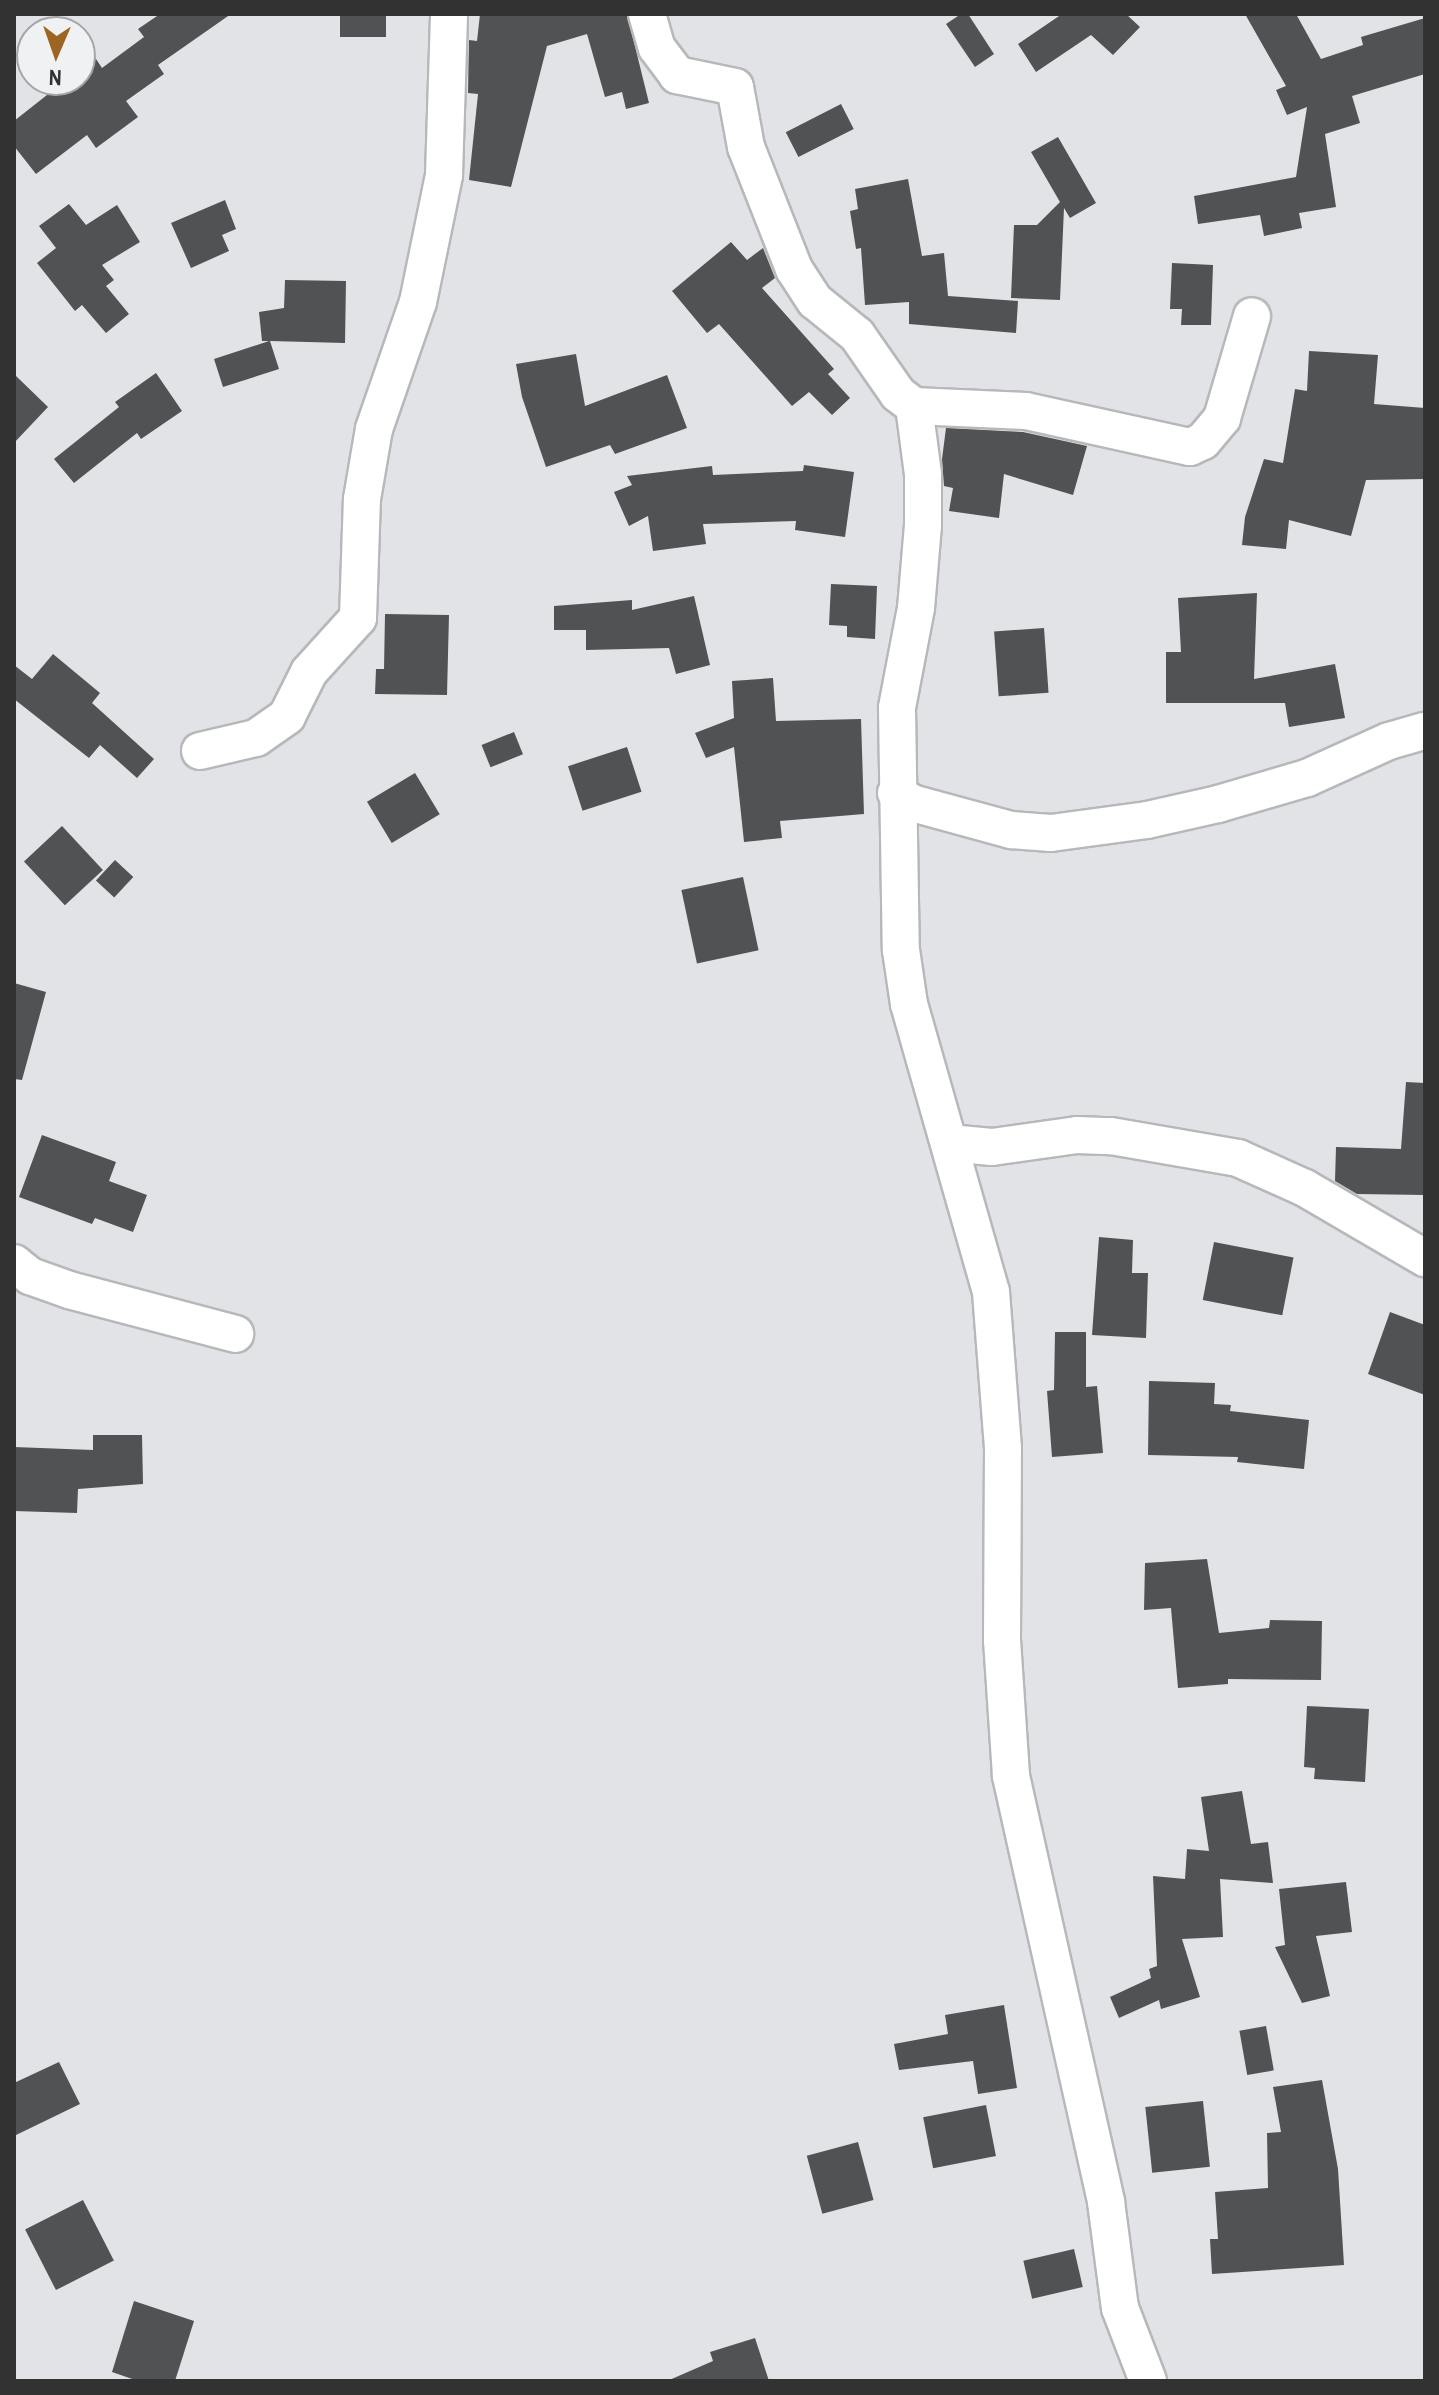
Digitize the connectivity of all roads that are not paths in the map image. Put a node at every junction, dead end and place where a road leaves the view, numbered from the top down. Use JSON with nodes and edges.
{"nodes":[{"id":1,"x":449,"y":14,"type":"edge"},
{"id":2,"x":647,"y":14,"type":"edge"},
{"id":3,"x":1252,"y":316,"type":"dead end"},
{"id":4,"x":914,"y":406,"type":"junction"},
{"id":5,"x":1425,"y":731,"type":"edge"},
{"id":6,"x":200,"y":751,"type":"dead end"},
{"id":7,"x":896,"y":793,"type":"junction"},
{"id":8,"x":949,"y":1143,"type":"junction"},
{"id":9,"x":1425,"y":1258,"type":"edge"},
{"id":10,"x":14,"y":1263,"type":"edge"},
{"id":11,"x":235,"y":1334,"type":"dead end"},
{"id":12,"x":1148,"y":2381,"type":"edge"}],
"edges":[{"from":1,"to":6,"type":"street"},
{"from":2,"to":4,"type":"street"},
{"from":3,"to":4,"type":"street"},
{"from":4,"to":7,"type":"street"},
{"from":5,"to":7,"type":"street"},
{"from":7,"to":8,"type":"street"},
{"from":8,"to":9,"type":"street"},
{"from":8,"to":12,"type":"street"},
{"from":10,"to":11,"type":"street"}]}
